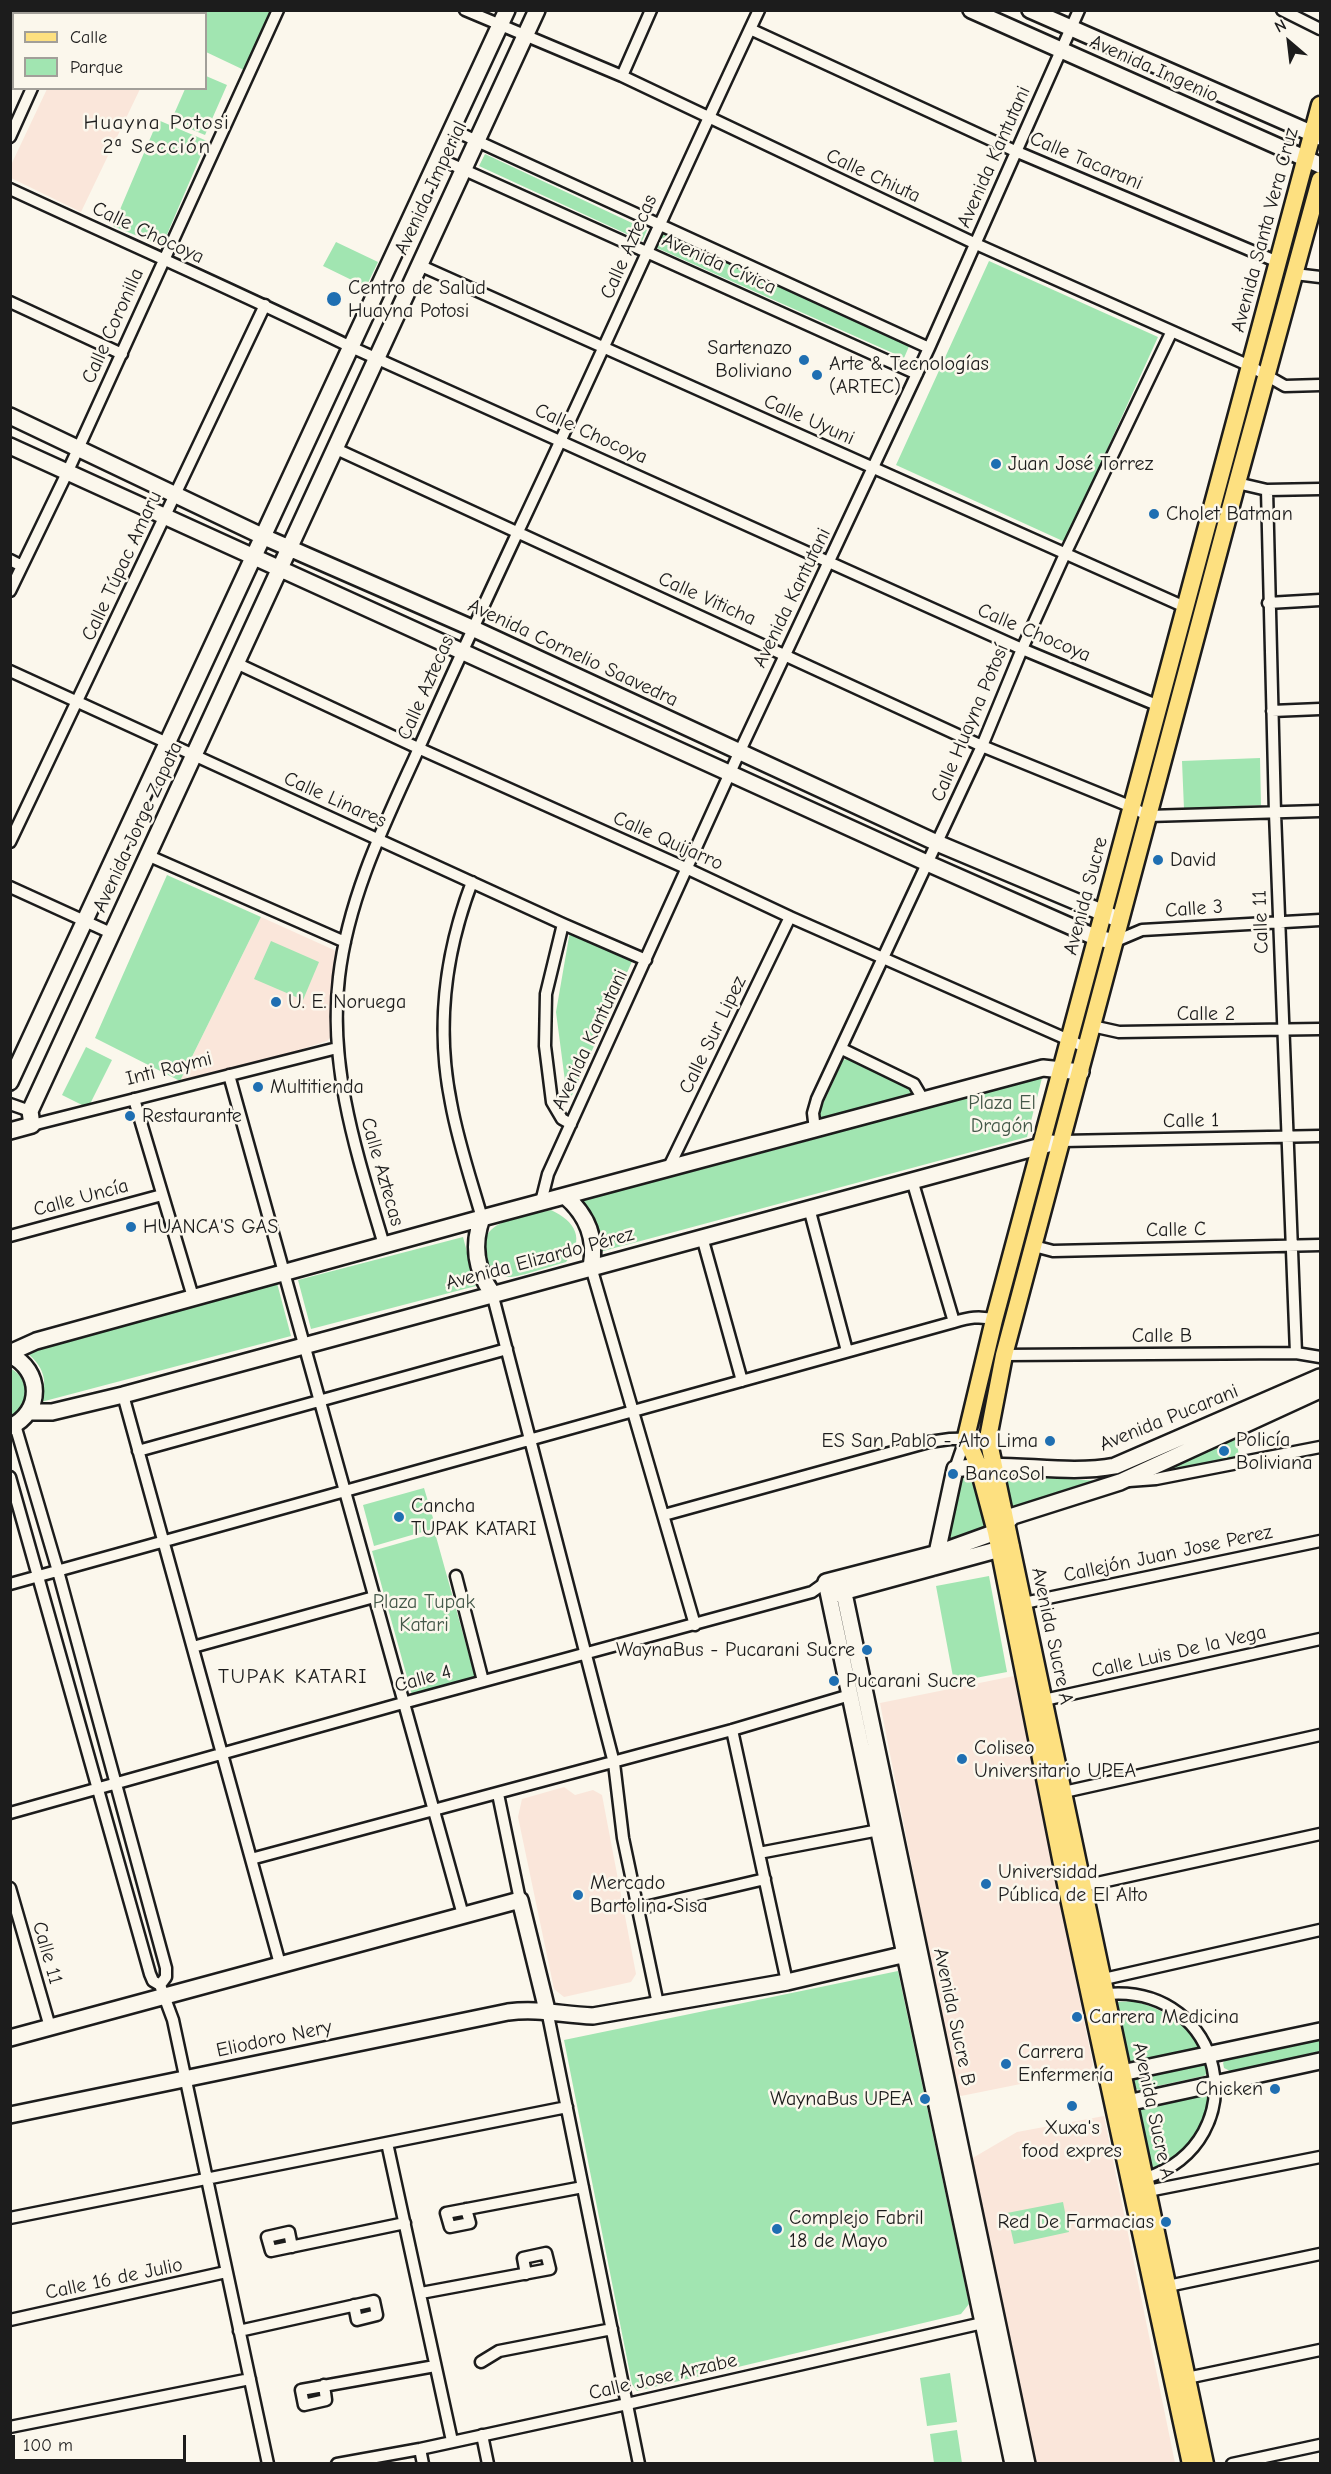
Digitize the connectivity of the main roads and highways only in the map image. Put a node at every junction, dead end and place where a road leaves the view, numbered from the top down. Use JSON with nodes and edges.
{"nodes":[{"id":1,"x":1320,"y":105,"type":"edge"},
{"id":2,"x":1317,"y":136,"type":"edge"},
{"id":3,"x":1313,"y":162,"type":"edge"},
{"id":4,"x":1320,"y":180,"type":"edge"},
{"id":5,"x":1250,"y":366,"type":"joint"},
{"id":6,"x":1266,"y":376,"type":"joint"},
{"id":7,"x":985,"y":1465,"type":"junction"},
{"id":8,"x":1005,"y":1548,"type":"junction"},
{"id":9,"x":1076,"y":1888,"type":"junction"},
{"id":10,"x":1116,"y":2075,"type":"junction"},
{"id":11,"x":1123,"y":2104,"type":"junction"},
{"id":12,"x":1191,"y":2463,"type":"edge"},
{"id":13,"x":1205,"y":2463,"type":"edge"}],
"edges":[{"from":1,"to":2,"type":"main road","name":"Avenida Santa Vera Cruz"},
{"from":2,"to":3,"type":"main road","name":"Avenida Santa Vera Cruz"},
{"from":3,"to":5,"type":"main road","name":"Avenida Santa Vera Cruz"},
{"from":4,"to":6,"type":"main road","name":"Avenida Santa Vera Cruz"},
{"from":5,"to":7,"type":"main road","name":"Avenida Sucre"},
{"from":6,"to":7,"type":"main road","name":"Avenida Sucre"},
{"from":7,"to":8,"type":"main road","name":"Avenida Sucre A"},
{"from":8,"to":9,"type":"main road","name":"Avenida Sucre A"},
{"from":8,"to":9,"type":"main road","name":"Avenida Sucre A"},
{"from":9,"to":10,"type":"main road","name":"Avenida Sucre A"},
{"from":9,"to":10,"type":"main road","name":"Avenida Sucre A"},
{"from":10,"to":11,"type":"main road","name":"Avenida Sucre A"},
{"from":11,"to":12,"type":"main road","name":"Avenida Sucre A"},
{"from":11,"to":13,"type":"main road","name":"Avenida Sucre A"}]}
